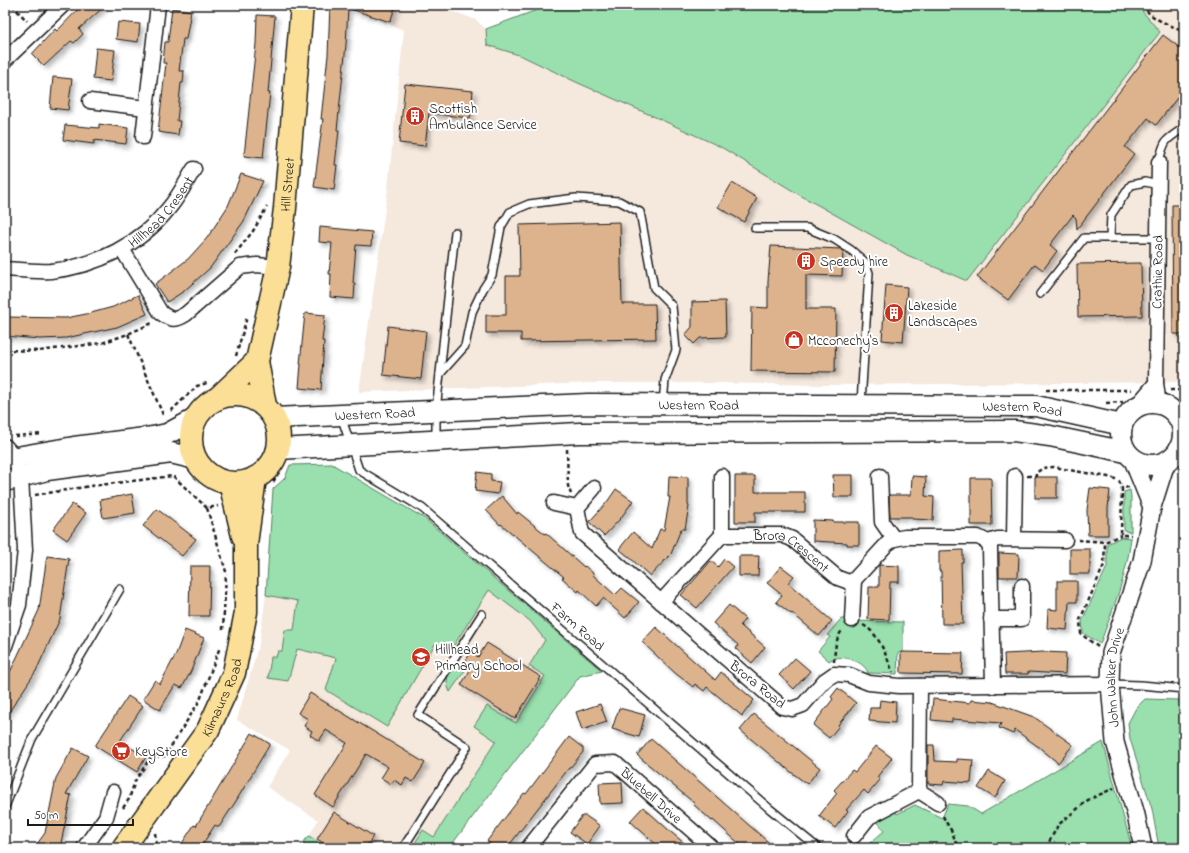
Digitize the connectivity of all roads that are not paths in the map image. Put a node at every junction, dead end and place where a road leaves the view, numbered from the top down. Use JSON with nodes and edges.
{"nodes":[{"id":1,"x":63,"y":5,"type":"edge"},
{"id":2,"x":158,"y":5,"type":"edge"},
{"id":3,"x":302,"y":5,"type":"edge"},
{"id":4,"x":5,"y":60,"type":"edge"},
{"id":5,"x":90,"y":101,"type":"dead end"},
{"id":6,"x":146,"y":108,"type":"junction"},
{"id":7,"x":1184,"y":128,"type":"edge"},
{"id":8,"x":142,"y":137,"type":"dead end"},
{"id":9,"x":1159,"y":162,"type":"joint"},
{"id":10,"x":194,"y":169,"type":"dead end"},
{"id":11,"x":1158,"y":184,"type":"junction"},
{"id":12,"x":755,"y":228,"type":"dead end"},
{"id":13,"x":455,"y":232,"type":"dead end"},
{"id":14,"x":1110,"y":238,"type":"junction"},
{"id":15,"x":1158,"y":238,"type":"junction"},
{"id":16,"x":122,"y":249,"type":"junction"},
{"id":17,"x":278,"y":267,"type":"junction"},
{"id":18,"x":5,"y":269,"type":"edge"},
{"id":19,"x":1040,"y":294,"type":"dead end"},
{"id":20,"x":257,"y":361,"type":"junction"},
{"id":21,"x":440,"y":374,"type":"junction"},
{"id":22,"x":1156,"y":383,"type":"junction"},
{"id":23,"x":219,"y":397,"type":"junction"},
{"id":24,"x":1161,"y":402,"type":"junction"},
{"id":25,"x":663,"y":405,"type":"junction"},
{"id":26,"x":867,"y":405,"type":"junction"},
{"id":27,"x":1137,"y":405,"type":"junction"},
{"id":28,"x":436,"y":411,"type":"junction"},
{"id":29,"x":270,"y":412,"type":"junction"},
{"id":30,"x":1182,"y":414,"type":"edge"},
{"id":31,"x":340,"y":416,"type":"junction"},
{"id":32,"x":195,"y":419,"type":"junction"},
{"id":33,"x":1122,"y":425,"type":"junction"},
{"id":34,"x":874,"y":432,"type":"junction"},
{"id":35,"x":436,"y":441,"type":"junction"},
{"id":36,"x":350,"y":445,"type":"junction"},
{"id":37,"x":9,"y":449,"type":"edge"},
{"id":38,"x":278,"y":449,"type":"junction"},
{"id":39,"x":1178,"y":451,"type":"edge"},
{"id":40,"x":1129,"y":455,"type":"junction"},
{"id":41,"x":196,"y":459,"type":"junction"},
{"id":42,"x":722,"y":476,"type":"dead end"},
{"id":43,"x":880,"y":476,"type":"dead end"},
{"id":44,"x":1015,"y":476,"type":"road end"},
{"id":45,"x":255,"y":478,"type":"junction"},
{"id":46,"x":13,"y":479,"type":"edge"},
{"id":47,"x":230,"y":483,"type":"junction"},
{"id":48,"x":594,"y":488,"type":"dead end"},
{"id":49,"x":554,"y":503,"type":"dead end"},
{"id":50,"x":1152,"y":507,"type":"junction"},
{"id":51,"x":577,"y":508,"type":"junction"},
{"id":52,"x":722,"y":535,"type":"junction"},
{"id":53,"x":1014,"y":538,"type":"junction"},
{"id":54,"x":894,"y":539,"type":"junction"},
{"id":55,"x":1065,"y":540,"type":"road end"},
{"id":56,"x":988,"y":542,"type":"junction"},
{"id":57,"x":246,"y":544,"type":"junction"},
{"id":58,"x":854,"y":580,"type":"junction"},
{"id":59,"x":1022,"y":586,"type":"dead end"},
{"id":60,"x":120,"y":589,"type":"dead end"},
{"id":61,"x":661,"y":602,"type":"junction"},
{"id":62,"x":10,"y":613,"type":"edge"},
{"id":63,"x":482,"y":614,"type":"dead end"},
{"id":64,"x":991,"y":619,"type":"junction"},
{"id":65,"x":852,"y":620,"type":"road end"},
{"id":66,"x":5,"y":646,"type":"edge"},
{"id":67,"x":1110,"y":684,"type":"junction"},
{"id":68,"x":920,"y":686,"type":"junction"},
{"id":69,"x":992,"y":686,"type":"junction"},
{"id":70,"x":1184,"y":689,"type":"edge"},
{"id":71,"x":919,"y":791,"type":"junction"},
{"id":72,"x":113,"y":792,"type":"dead end"},
{"id":73,"x":938,"y":803,"type":"road end"},
{"id":74,"x":5,"y":807,"type":"edge"},
{"id":75,"x":854,"y":836,"type":"dead end"},
{"id":76,"x":84,"y":848,"type":"edge"},
{"id":77,"x":123,"y":848,"type":"edge"},
{"id":78,"x":403,"y":848,"type":"edge"},
{"id":79,"x":528,"y":848,"type":"edge"},
{"id":80,"x":712,"y":848,"type":"edge"},
{"id":81,"x":818,"y":848,"type":"edge"},
{"id":82,"x":1143,"y":848,"type":"edge"}],
"edges":[{"from":1,"to":4,"type":"street"},
{"from":2,"to":6,"type":"street"},
{"from":3,"to":17,"type":"main road","name":"Hill Street"},
{"from":5,"to":6,"type":"street"},
{"from":6,"to":8,"type":"street"},
{"from":7,"to":9,"type":"lane"},
{"from":9,"to":11,"type":"street","name":"Crathie Road"},
{"from":10,"to":16,"type":"street","name":"Hillhead Cresent"},
{"from":11,"to":14,"type":"lane"},
{"from":11,"to":15,"type":"street","name":"Crathie Road"},
{"from":12,"to":26,"type":"lane"},
{"from":13,"to":21,"type":"lane"},
{"from":14,"to":15,"type":"lane"},
{"from":14,"to":19,"type":"lane"},
{"from":15,"to":22,"type":"street","name":"Crathie Road"},
{"from":16,"to":17,"type":"street","name":"Hillhead Cresent"},
{"from":16,"to":18,"type":"street","name":"Hillhead Cresent"},
{"from":17,"to":20,"type":"main road","name":"Hill Street"},
{"from":20,"to":23,"type":"main road"},
{"from":20,"to":29,"type":"main road","name":"Hill Street"},
{"from":21,"to":25,"type":"lane"},
{"from":21,"to":28,"type":"lane"},
{"from":22,"to":24,"type":"street","name":"Crathie Road"},
{"from":22,"to":27,"type":"street"},
{"from":23,"to":29,"type":"main road"},
{"from":23,"to":32,"type":"main road"},
{"from":24,"to":27,"type":"main road"},
{"from":24,"to":30,"type":"main road"},
{"from":25,"to":26,"type":"main road","name":"Western Road"},
{"from":25,"to":28,"type":"main road","name":"Western Road"},
{"from":26,"to":33,"type":"main road","name":"Western Road"},
{"from":26,"to":34,"type":"main road"},
{"from":27,"to":33,"type":"main road"},
{"from":28,"to":31,"type":"main road","name":"Western Road"},
{"from":28,"to":35,"type":"lane"},
{"from":29,"to":31,"type":"main road","name":"Western Road"},
{"from":29,"to":38,"type":"main road"},
{"from":30,"to":39,"type":"main road"},
{"from":31,"to":36,"type":"lane","name":"Farm Road"},
{"from":32,"to":37,"type":"main road"},
{"from":32,"to":41,"type":"main road"},
{"from":33,"to":40,"type":"main road"},
{"from":34,"to":35,"type":"main road","name":"Western Road"},
{"from":34,"to":40,"type":"main road","name":"Western Road"},
{"from":35,"to":36,"type":"main road","name":"Western Road"},
{"from":36,"to":38,"type":"main road","name":"Western Road"},
{"from":36,"to":81,"type":"lane","name":"Farm Road"},
{"from":37,"to":46,"type":"street"},
{"from":38,"to":45,"type":"main road"},
{"from":39,"to":40,"type":"main road","name":"Western Road"},
{"from":39,"to":50,"type":"street","name":"John Walker Drive"},
{"from":40,"to":50,"type":"street"},
{"from":41,"to":46,"type":"main road"},
{"from":41,"to":47,"type":"main road"},
{"from":42,"to":52,"type":"street"},
{"from":43,"to":54,"type":"street"},
{"from":44,"to":53,"type":"street"},
{"from":45,"to":47,"type":"main road"},
{"from":45,"to":57,"type":"main road","name":"Kilmaurs Road"},
{"from":46,"to":62,"type":"street"},
{"from":47,"to":57,"type":"main road","name":"Kilmaurs Road"},
{"from":48,"to":51,"type":"street"},
{"from":49,"to":51,"type":"street"},
{"from":50,"to":67,"type":"street","name":"John Walker Drive"},
{"from":51,"to":61,"type":"street","name":"Brora Road"},
{"from":52,"to":58,"type":"street","name":"Brora Crescent"},
{"from":52,"to":61,"type":"street"},
{"from":53,"to":55,"type":"street"},
{"from":53,"to":56,"type":"street"},
{"from":54,"to":56,"type":"street"},
{"from":54,"to":58,"type":"street"},
{"from":56,"to":64,"type":"street"},
{"from":57,"to":77,"type":"main road","name":"Kilmaurs Road"},
{"from":58,"to":65,"type":"street"},
{"from":59,"to":64,"type":"street"},
{"from":60,"to":74,"type":"lane"},
{"from":61,"to":68,"type":"street","name":"Brora Road"},
{"from":62,"to":66,"type":"street"},
{"from":63,"to":78,"type":"lane"},
{"from":64,"to":69,"type":"street"},
{"from":67,"to":69,"type":"street"},
{"from":67,"to":70,"type":"lane"},
{"from":67,"to":82,"type":"street","name":"John Walker Drive"},
{"from":68,"to":69,"type":"street"},
{"from":68,"to":71,"type":"street"},
{"from":71,"to":73,"type":"street"},
{"from":71,"to":75,"type":"street"},
{"from":72,"to":76,"type":"street"},
{"from":79,"to":80,"type":"street","name":"Bluebell Drive"}]}
